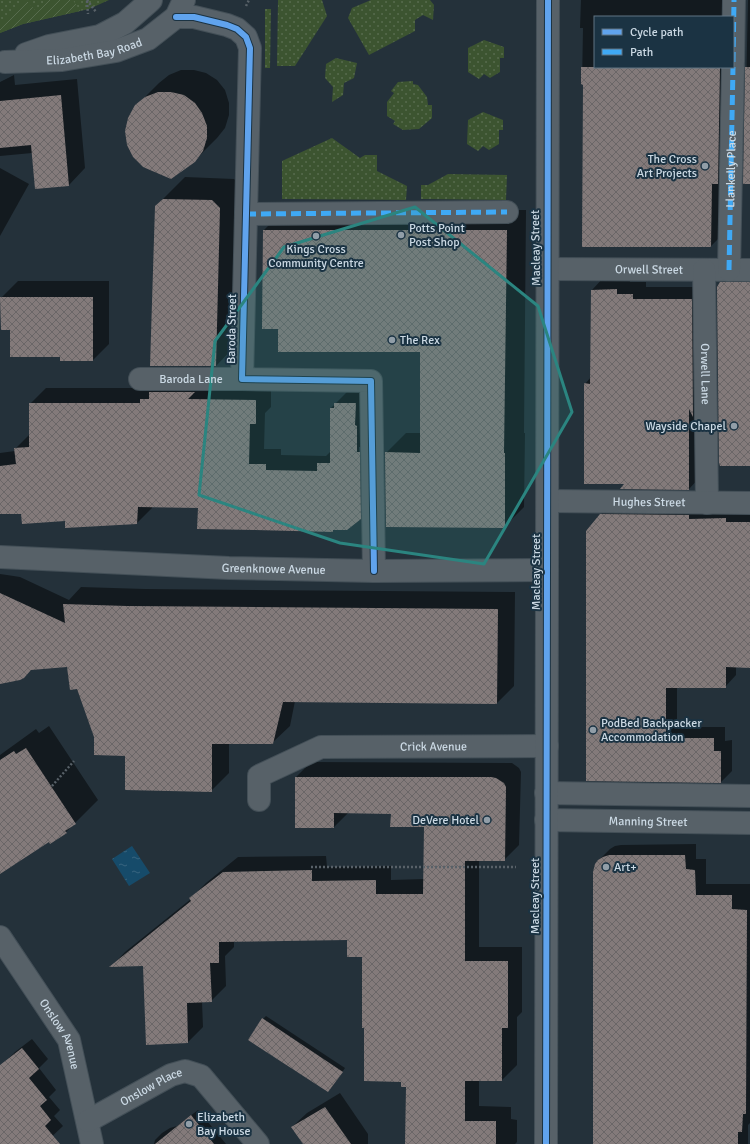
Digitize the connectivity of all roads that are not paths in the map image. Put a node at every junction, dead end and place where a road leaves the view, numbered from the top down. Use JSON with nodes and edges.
{"nodes":[{"id":1,"x":548,"y":0,"type":"edge"},
{"id":2,"x":734,"y":0,"type":"edge"},
{"id":3,"x":150,"y":1,"type":"edge"},
{"id":4,"x":180,"y":8,"type":"edge"},
{"id":5,"x":734,"y":16,"type":"edge"},
{"id":6,"x":2,"y":62,"type":"edge"},
{"id":7,"x":733,"y":68,"type":"edge"},
{"id":8,"x":507,"y":212,"type":"dead end"},
{"id":9,"x":246,"y":214,"type":"junction"},
{"id":10,"x":548,"y":269,"type":"junction"},
{"id":11,"x":704,"y":270,"type":"junction"},
{"id":12,"x":740,"y":270,"type":"edge"},
{"id":13,"x":140,"y":379,"type":"dead end"},
{"id":14,"x":242,"y":379,"type":"junction"},
{"id":15,"x":548,"y":500,"type":"junction"},
{"id":16,"x":706,"y":503,"type":"junction"},
{"id":17,"x":750,"y":503,"type":"edge"},
{"id":18,"x":0,"y":556,"type":"edge"},
{"id":19,"x":547,"y":570,"type":"junction"},
{"id":20,"x":374,"y":571,"type":"junction"},
{"id":21,"x":547,"y":746,"type":"junction"},
{"id":22,"x":546,"y":794,"type":"junction"},
{"id":23,"x":750,"y":796,"type":"edge"},
{"id":24,"x":259,"y":800,"type":"dead end"},
{"id":25,"x":546,"y":820,"type":"junction"},
{"id":26,"x":750,"y":823,"type":"edge"},
{"id":27,"x":0,"y":937,"type":"edge"},
{"id":28,"x":88,"y":1121,"type":"junction"},
{"id":29,"x":92,"y":1144,"type":"edge"},
{"id":30,"x":258,"y":1144,"type":"edge"},
{"id":31,"x":546,"y":1144,"type":"edge"}],
"edges":[{"from":1,"to":10,"type":"street","name":"Macleay Street"},
{"from":2,"to":5,"type":"street"},
{"from":3,"to":6,"type":"street","name":"Elizabeth Bay Road"},
{"from":4,"to":6,"type":"street","name":"Elizabeth Bay Road"},
{"from":4,"to":9,"type":"street","name":"Baroda Street"},
{"from":7,"to":12,"type":"street","name":"Llankelly Place"},
{"from":8,"to":9,"type":"street"},
{"from":9,"to":14,"type":"street","name":"Baroda Street"},
{"from":10,"to":11,"type":"street","name":"Orwell Street"},
{"from":10,"to":15,"type":"street","name":"Macleay Street"},
{"from":11,"to":12,"type":"street","name":"Orwell Street"},
{"from":11,"to":16,"type":"street","name":"Orwell Lane"},
{"from":13,"to":14,"type":"street","name":"Baroda Lane"},
{"from":14,"to":20,"type":"street","name":"Baroda Street"},
{"from":15,"to":16,"type":"street","name":"Hughes Street"},
{"from":15,"to":19,"type":"street","name":"Macleay Street"},
{"from":16,"to":17,"type":"street","name":"Hughes Street"},
{"from":18,"to":20,"type":"street","name":"Greenknowe Avenue"},
{"from":19,"to":20,"type":"street","name":"Greenknowe Avenue"},
{"from":19,"to":21,"type":"street","name":"Macleay Street"},
{"from":21,"to":22,"type":"street","name":"Macleay Street"},
{"from":21,"to":24,"type":"street","name":"Crick Avenue"},
{"from":22,"to":23,"type":"street"},
{"from":22,"to":25,"type":"street","name":"Macleay Street"},
{"from":25,"to":26,"type":"street","name":"Manning Street"},
{"from":25,"to":31,"type":"street","name":"Macleay Street"},
{"from":27,"to":28,"type":"street","name":"Onslow Avenue"},
{"from":28,"to":29,"type":"street","name":"Onslow Avenue"},
{"from":28,"to":30,"type":"street","name":"Onslow Place"}]}
